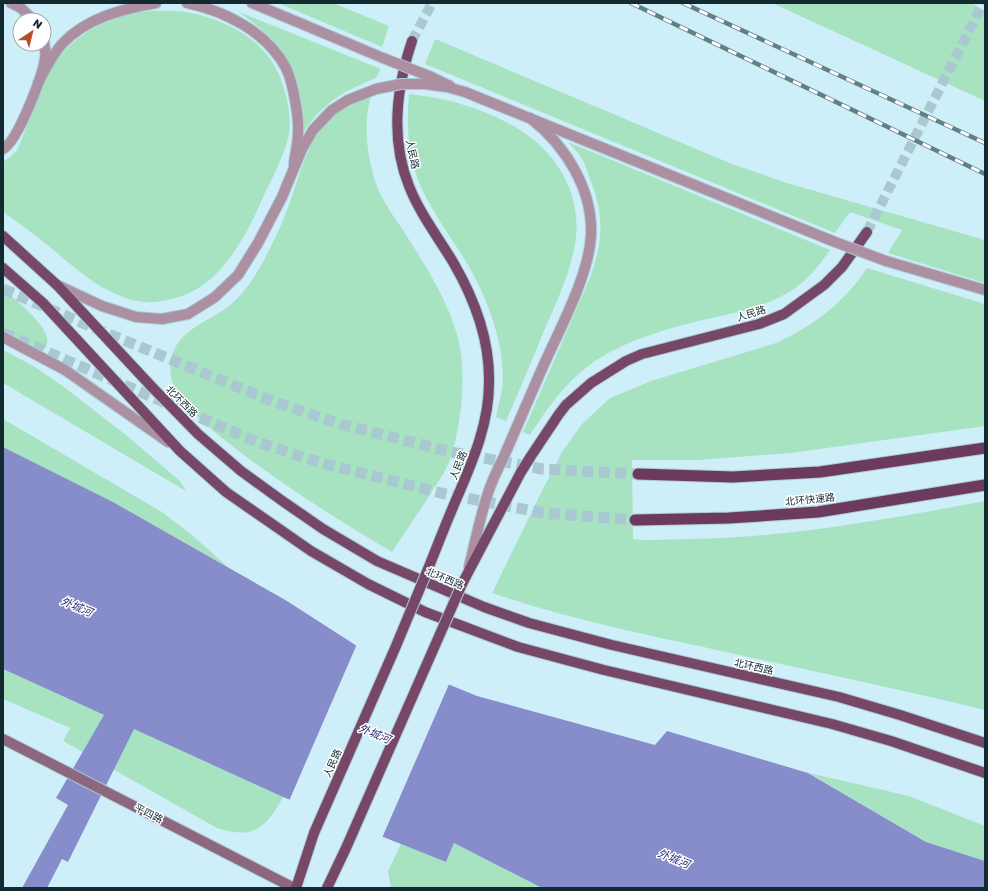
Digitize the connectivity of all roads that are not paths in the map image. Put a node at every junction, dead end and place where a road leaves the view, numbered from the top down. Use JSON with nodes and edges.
{"nodes":[{"id":1,"x":11,"y":3,"type":"edge"},
{"id":2,"x":156,"y":3,"type":"edge"},
{"id":3,"x":187,"y":3,"type":"edge"},
{"id":4,"x":252,"y":3,"type":"edge"},
{"id":5,"x":25,"y":12,"type":"edge"},
{"id":6,"x":412,"y":41,"type":"tunnel mouth"},
{"id":7,"x":45,"y":52,"type":"edge"},
{"id":8,"x":427,"y":80,"type":"junction"},
{"id":9,"x":38,"y":83,"type":"junction"},
{"id":10,"x":530,"y":118,"type":"junction"},
{"id":11,"x":3,"y":149,"type":"edge"},
{"id":12,"x":293,"y":169,"type":"junction"},
{"id":13,"x":867,"y":232,"type":"tunnel mouth"},
{"id":14,"x":3,"y":236,"type":"edge"},
{"id":15,"x":3,"y":268,"type":"edge"},
{"id":16,"x":58,"y":285,"type":"junction"},
{"id":17,"x":985,"y":290,"type":"edge"},
{"id":18,"x":3,"y":337,"type":"edge"},
{"id":19,"x":175,"y":446,"type":"junction"},
{"id":20,"x":985,"y":448,"type":"edge"},
{"id":21,"x":638,"y":474,"type":"tunnel mouth"},
{"id":22,"x":985,"y":485,"type":"edge"},
{"id":23,"x":635,"y":520,"type":"tunnel mouth"},
{"id":24,"x":468,"y":572,"type":"junction"},
{"id":25,"x":3,"y":739,"type":"edge"},
{"id":26,"x":985,"y":743,"type":"edge"},
{"id":27,"x":985,"y":773,"type":"edge"},
{"id":28,"x":295,"y":888,"type":"edge"},
{"id":29,"x":327,"y":888,"type":"edge"}],
"edges":[{"from":1,"to":5,"type":"street"},
{"from":2,"to":9,"type":"street"},
{"from":3,"to":12,"type":"street"},
{"from":4,"to":8,"type":"street","bridge":true},
{"from":6,"to":28,"type":"main road","name":"人民路","bridge":true},
{"from":7,"to":9,"type":"street"},
{"from":8,"to":10,"type":"street"},
{"from":8,"to":12,"type":"street","bridge":true},
{"from":9,"to":11,"type":"street"},
{"from":10,"to":17,"type":"street","bridge":true},
{"from":10,"to":24,"type":"street"},
{"from":12,"to":16,"type":"street"},
{"from":13,"to":24,"type":"main road","name":"人民路"},
{"from":14,"to":16,"type":"main road","name":"北环西路"},
{"from":15,"to":19,"type":"main road"},
{"from":16,"to":26,"type":"main road","name":"北环西路"},
{"from":18,"to":19,"type":"street"},
{"from":19,"to":27,"type":"main road"},
{"from":20,"to":21,"type":"highway"},
{"from":22,"to":23,"type":"highway","name":"北环快速路"},
{"from":24,"to":29,"type":"main road","name":"人民路","bridge":true},
{"from":25,"to":28,"type":"main road","name":"平四路"}]}
